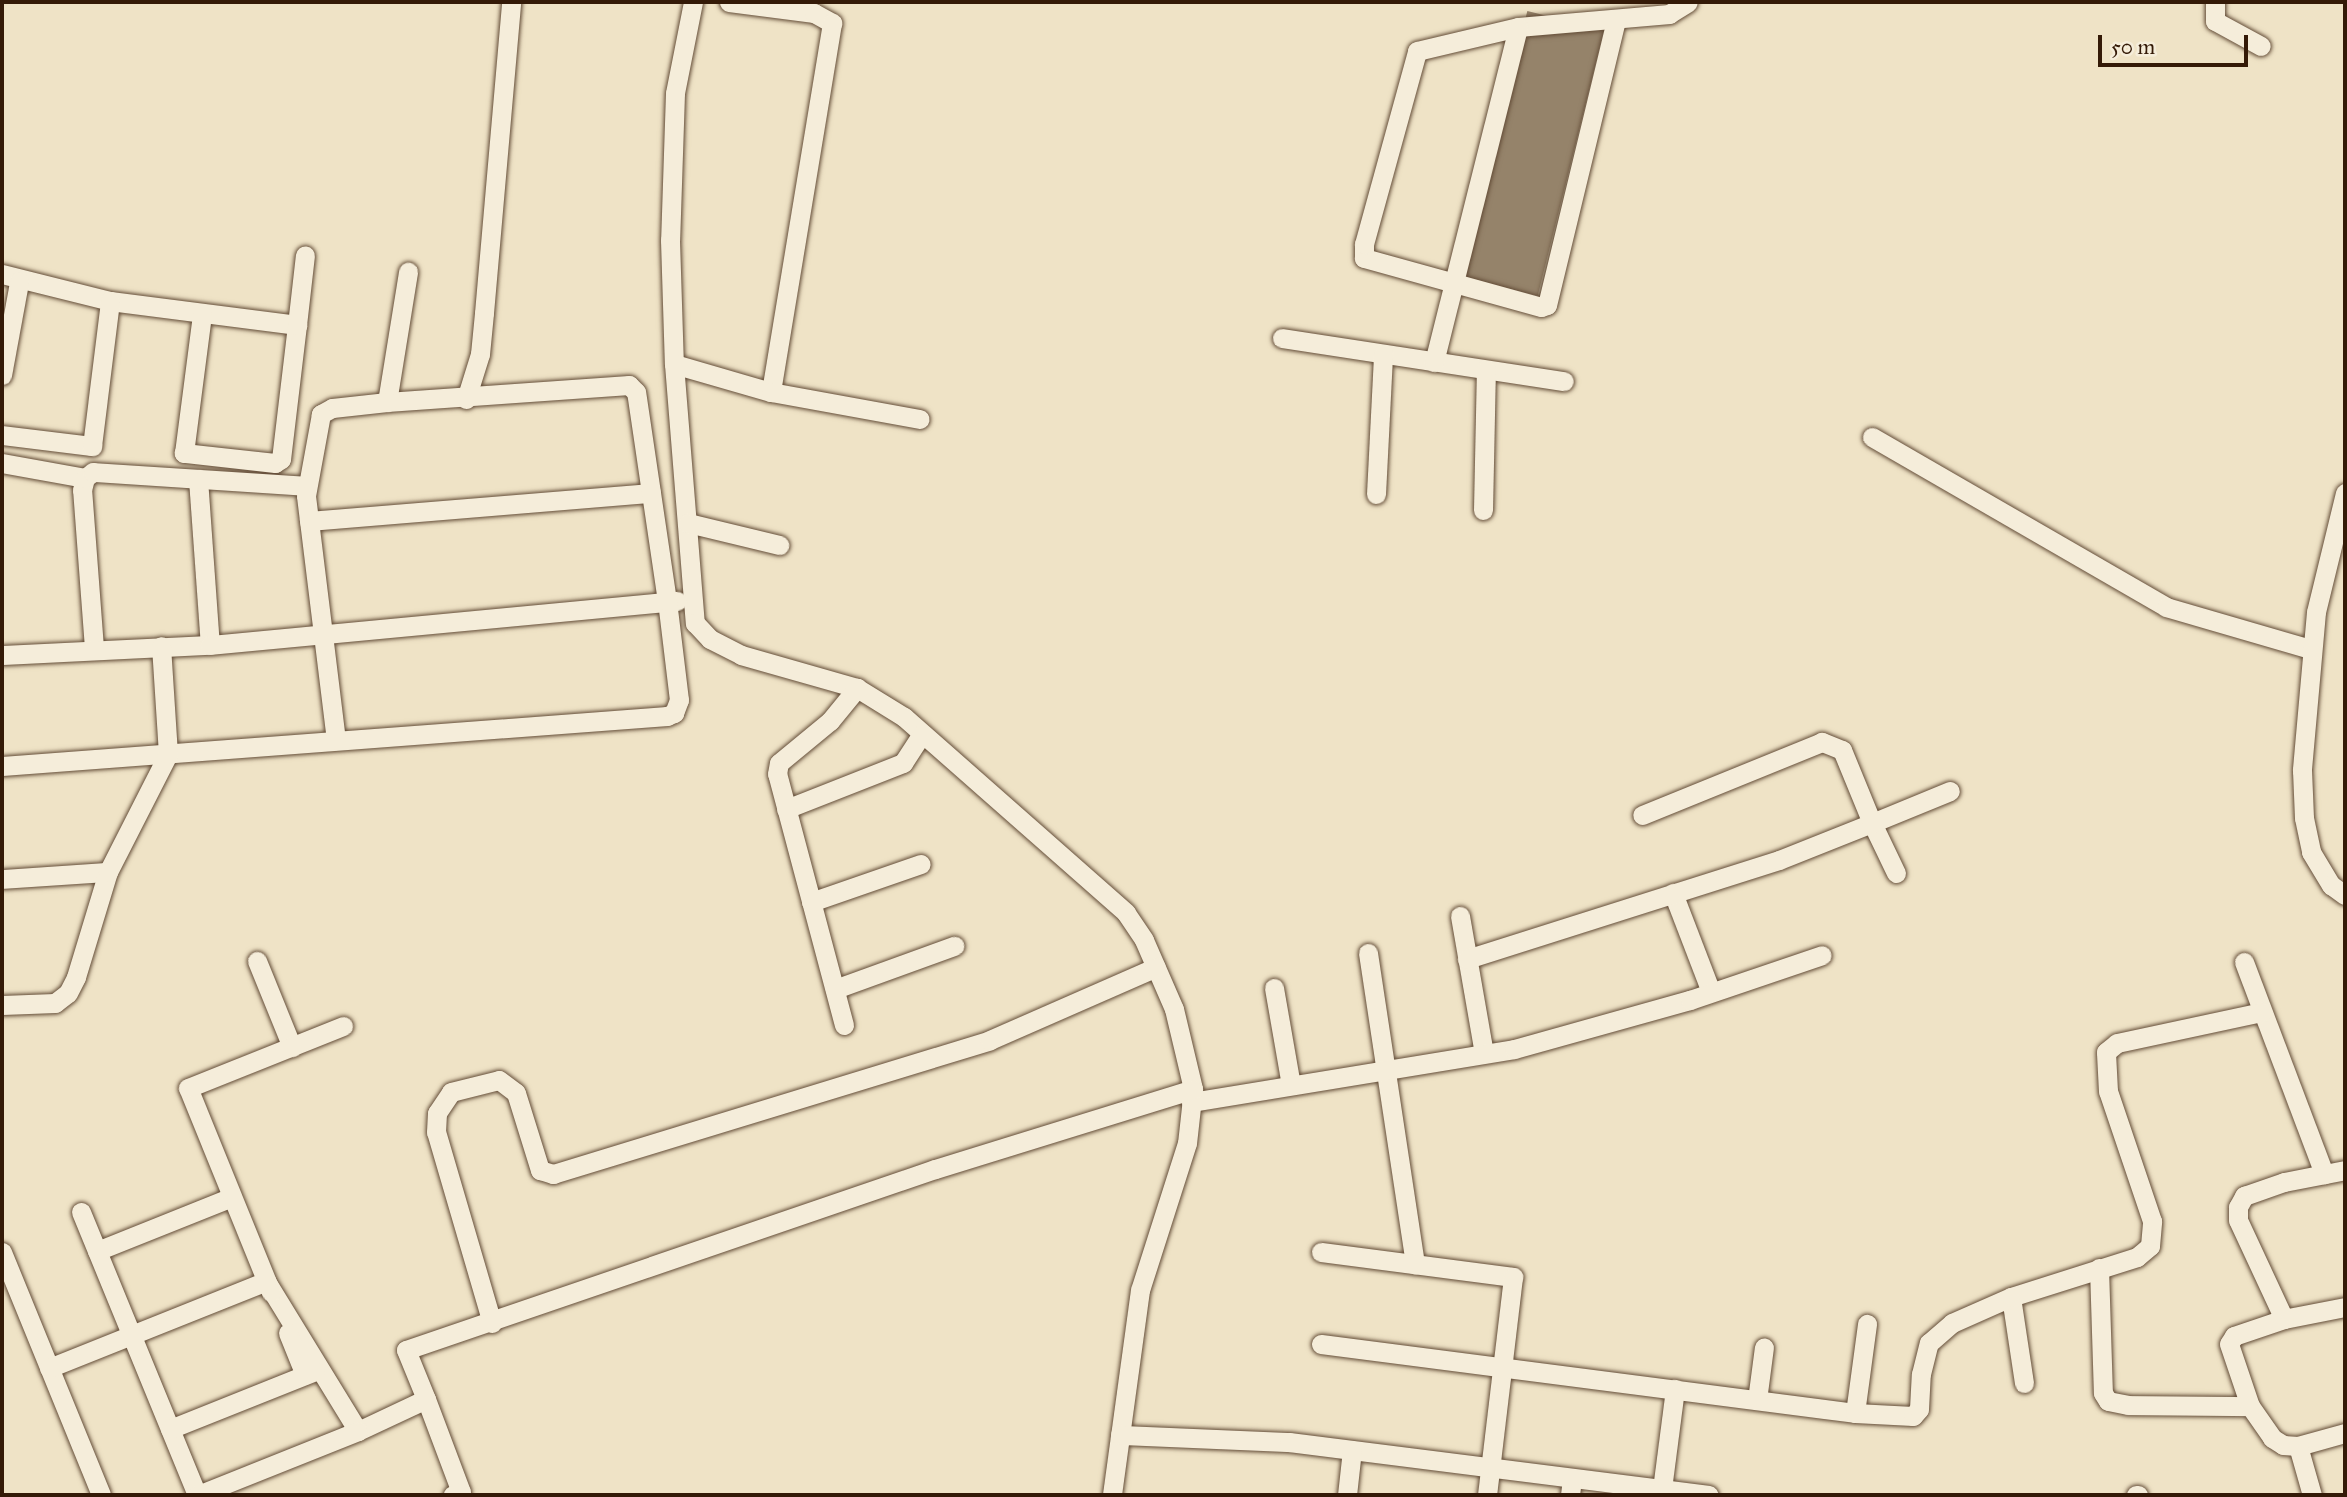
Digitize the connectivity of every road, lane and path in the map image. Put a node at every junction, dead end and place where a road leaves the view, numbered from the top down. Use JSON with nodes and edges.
{"nodes":[{"id":1,"x":510,"y":2,"type":"edge"},
{"id":2,"x":693,"y":2,"type":"edge"},
{"id":3,"x":729,"y":2,"type":"edge"},
{"id":4,"x":1688,"y":2,"type":"edge"},
{"id":5,"x":2215,"y":2,"type":"edge"},
{"id":6,"x":1615,"y":20,"type":"junction"},
{"id":7,"x":1518,"y":27,"type":"junction"},
{"id":8,"x":2261,"y":46,"type":"dead end"},
{"id":9,"x":305,"y":255,"type":"dead end"},
{"id":10,"x":408,"y":272,"type":"dead end"},
{"id":11,"x":10,"y":278,"type":"edge"},
{"id":12,"x":1451,"y":284,"type":"junction"},
{"id":13,"x":110,"y":301,"type":"junction"},
{"id":14,"x":202,"y":315,"type":"junction"},
{"id":15,"x":297,"y":325,"type":"junction"},
{"id":16,"x":1282,"y":338,"type":"dead end"},
{"id":17,"x":1383,"y":354,"type":"junction"},
{"id":18,"x":1434,"y":362,"type":"junction"},
{"id":19,"x":674,"y":365,"type":"junction"},
{"id":20,"x":1486,"y":370,"type":"junction"},
{"id":21,"x":2,"y":375,"type":"edge"},
{"id":22,"x":1563,"y":381,"type":"dead end"},
{"id":23,"x":771,"y":392,"type":"junction"},
{"id":24,"x":466,"y":399,"type":"junction"},
{"id":25,"x":387,"y":402,"type":"junction"},
{"id":26,"x":920,"y":419,"type":"dead end"},
{"id":27,"x":2,"y":435,"type":"edge"},
{"id":28,"x":1872,"y":437,"type":"dead end"},
{"id":29,"x":2,"y":463,"type":"edge"},
{"id":30,"x":85,"y":478,"type":"junction"},
{"id":31,"x":198,"y":479,"type":"junction"},
{"id":32,"x":307,"y":486,"type":"junction"},
{"id":33,"x":651,"y":493,"type":"junction"},
{"id":34,"x":2345,"y":493,"type":"edge"},
{"id":35,"x":1376,"y":494,"type":"dead end"},
{"id":36,"x":1483,"y":510,"type":"dead end"},
{"id":37,"x":309,"y":521,"type":"junction"},
{"id":38,"x":688,"y":523,"type":"junction"},
{"id":39,"x":779,"y":545,"type":"dead end"},
{"id":40,"x":690,"y":600,"type":"junction"},
{"id":41,"x":667,"y":601,"type":"junction"},
{"id":42,"x":323,"y":632,"type":"junction"},
{"id":43,"x":210,"y":645,"type":"junction"},
{"id":44,"x":161,"y":646,"type":"junction"},
{"id":45,"x":94,"y":648,"type":"junction"},
{"id":46,"x":2311,"y":649,"type":"junction"},
{"id":47,"x":2,"y":655,"type":"edge"},
{"id":48,"x":857,"y":688,"type":"junction"},
{"id":49,"x":922,"y":734,"type":"junction"},
{"id":50,"x":336,"y":740,"type":"junction"},
{"id":51,"x":168,"y":754,"type":"junction"},
{"id":52,"x":2,"y":766,"type":"edge"},
{"id":53,"x":1950,"y":791,"type":"dead end"},
{"id":54,"x":786,"y":809,"type":"junction"},
{"id":55,"x":1642,"y":815,"type":"dead end"},
{"id":56,"x":1871,"y":822,"type":"junction"},
{"id":57,"x":921,"y":864,"type":"dead end"},
{"id":58,"x":108,"y":872,"type":"junction"},
{"id":59,"x":1896,"y":873,"type":"dead end"},
{"id":60,"x":2,"y":879,"type":"edge"},
{"id":61,"x":1674,"y":893,"type":"junction"},
{"id":62,"x":2345,"y":895,"type":"edge"},
{"id":63,"x":811,"y":902,"type":"junction"},
{"id":64,"x":1460,"y":916,"type":"dead end"},
{"id":65,"x":954,"y":946,"type":"dead end"},
{"id":66,"x":1368,"y":953,"type":"dead end"},
{"id":67,"x":1822,"y":955,"type":"dead end"},
{"id":68,"x":1467,"y":959,"type":"junction"},
{"id":69,"x":257,"y":961,"type":"dead end"},
{"id":70,"x":2244,"y":962,"type":"dead end"},
{"id":71,"x":1156,"y":967,"type":"junction"},
{"id":72,"x":1274,"y":988,"type":"dead end"},
{"id":73,"x":835,"y":989,"type":"junction"},
{"id":74,"x":1711,"y":992,"type":"junction"},
{"id":75,"x":2,"y":1004,"type":"edge"},
{"id":76,"x":2262,"y":1012,"type":"junction"},
{"id":77,"x":343,"y":1026,"type":"dead end"},
{"id":78,"x":845,"y":1026,"type":"dead end"},
{"id":79,"x":292,"y":1046,"type":"junction"},
{"id":80,"x":1484,"y":1053,"type":"junction"},
{"id":81,"x":1388,"y":1069,"type":"junction"},
{"id":82,"x":1291,"y":1086,"type":"junction"},
{"id":83,"x":1192,"y":1096,"type":"junction"},
{"id":84,"x":2345,"y":1170,"type":"edge"},
{"id":85,"x":2324,"y":1174,"type":"junction"},
{"id":86,"x":232,"y":1197,"type":"junction"},
{"id":87,"x":81,"y":1212,"type":"dead end"},
{"id":88,"x":97,"y":1251,"type":"junction"},
{"id":89,"x":2,"y":1252,"type":"edge"},
{"id":90,"x":1321,"y":1252,"type":"dead end"},
{"id":91,"x":1415,"y":1264,"type":"junction"},
{"id":92,"x":2099,"y":1268,"type":"junction"},
{"id":93,"x":266,"y":1281,"type":"junction"},
{"id":94,"x":2011,"y":1297,"type":"junction"},
{"id":95,"x":2345,"y":1307,"type":"edge"},
{"id":96,"x":2284,"y":1320,"type":"junction"},
{"id":97,"x":492,"y":1324,"type":"junction"},
{"id":98,"x":1867,"y":1324,"type":"dead end"},
{"id":99,"x":131,"y":1335,"type":"junction"},
{"id":100,"x":1321,"y":1344,"type":"dead end"},
{"id":101,"x":1765,"y":1347,"type":"dead end"},
{"id":102,"x":49,"y":1368,"type":"junction"},
{"id":103,"x":1502,"y":1368,"type":"junction"},
{"id":104,"x":313,"y":1372,"type":"junction"},
{"id":105,"x":2024,"y":1383,"type":"dead end"},
{"id":106,"x":1675,"y":1388,"type":"junction"},
{"id":107,"x":426,"y":1399,"type":"junction"},
{"id":108,"x":1757,"y":1400,"type":"junction"},
{"id":109,"x":2250,"y":1406,"type":"junction"},
{"id":110,"x":1856,"y":1413,"type":"junction"},
{"id":111,"x":170,"y":1429,"type":"junction"},
{"id":112,"x":358,"y":1431,"type":"junction"},
{"id":113,"x":2345,"y":1433,"type":"edge"},
{"id":114,"x":1120,"y":1435,"type":"junction"},
{"id":115,"x":2298,"y":1446,"type":"junction"},
{"id":116,"x":1352,"y":1450,"type":"junction"},
{"id":117,"x":1490,"y":1468,"type":"junction"},
{"id":118,"x":1571,"y":1487,"type":"edge"},
{"id":119,"x":1668,"y":1492,"type":"edge"},
{"id":120,"x":101,"y":1495,"type":"edge"},
{"id":121,"x":197,"y":1495,"type":"edge"},
{"id":122,"x":453,"y":1495,"type":"edge"},
{"id":123,"x":1112,"y":1495,"type":"edge"},
{"id":124,"x":1347,"y":1495,"type":"edge"},
{"id":125,"x":1487,"y":1495,"type":"edge"},
{"id":126,"x":1709,"y":1495,"type":"edge"},
{"id":127,"x":2312,"y":1495,"type":"edge"}],
"edges":[{"from":1,"to":24,"type":"street"},
{"from":2,"to":19,"type":"street"},
{"from":3,"to":23,"type":"street"},
{"from":4,"to":6,"type":"street"},
{"from":5,"to":8,"type":"street"},
{"from":6,"to":7,"type":"street"},
{"from":6,"to":12,"type":"street"},
{"from":7,"to":12,"type":"street"},
{"from":7,"to":12,"type":"street"},
{"from":9,"to":15,"type":"street"},
{"from":10,"to":25,"type":"street"},
{"from":11,"to":13,"type":"street"},
{"from":11,"to":21,"type":"street"},
{"from":12,"to":18,"type":"street"},
{"from":13,"to":14,"type":"street"},
{"from":13,"to":27,"type":"street"},
{"from":14,"to":15,"type":"street"},
{"from":14,"to":15,"type":"street"},
{"from":16,"to":17,"type":"street"},
{"from":17,"to":18,"type":"street"},
{"from":17,"to":35,"type":"street"},
{"from":18,"to":20,"type":"street"},
{"from":19,"to":23,"type":"street"},
{"from":19,"to":38,"type":"street"},
{"from":20,"to":22,"type":"street"},
{"from":20,"to":36,"type":"street"},
{"from":23,"to":26,"type":"street"},
{"from":24,"to":25,"type":"street"},
{"from":24,"to":33,"type":"street"},
{"from":25,"to":32,"type":"street"},
{"from":28,"to":46,"type":"street"},
{"from":29,"to":30,"type":"street"},
{"from":30,"to":31,"type":"street"},
{"from":30,"to":45,"type":"street"},
{"from":31,"to":32,"type":"street"},
{"from":31,"to":43,"type":"street"},
{"from":32,"to":37,"type":"street"},
{"from":33,"to":37,"type":"street"},
{"from":33,"to":41,"type":"street"},
{"from":34,"to":46,"type":"street"},
{"from":37,"to":42,"type":"street"},
{"from":38,"to":39,"type":"street"},
{"from":38,"to":40,"type":"street"},
{"from":40,"to":41,"type":"street"},
{"from":40,"to":48,"type":"street"},
{"from":41,"to":42,"type":"street"},
{"from":41,"to":50,"type":"street"},
{"from":42,"to":43,"type":"street"},
{"from":42,"to":50,"type":"street"},
{"from":43,"to":44,"type":"street"},
{"from":44,"to":45,"type":"street"},
{"from":44,"to":51,"type":"street"},
{"from":45,"to":47,"type":"street"},
{"from":46,"to":62,"type":"street"},
{"from":48,"to":49,"type":"street"},
{"from":48,"to":54,"type":"street"},
{"from":49,"to":54,"type":"street"},
{"from":49,"to":71,"type":"street"},
{"from":50,"to":51,"type":"street"},
{"from":51,"to":52,"type":"street"},
{"from":51,"to":58,"type":"street"},
{"from":53,"to":56,"type":"street"},
{"from":54,"to":63,"type":"street"},
{"from":55,"to":56,"type":"street"},
{"from":56,"to":59,"type":"street"},
{"from":56,"to":61,"type":"street"},
{"from":57,"to":63,"type":"street"},
{"from":58,"to":60,"type":"street"},
{"from":58,"to":75,"type":"street"},
{"from":61,"to":68,"type":"street"},
{"from":61,"to":74,"type":"street"},
{"from":63,"to":73,"type":"street"},
{"from":64,"to":68,"type":"street"},
{"from":65,"to":73,"type":"street"},
{"from":66,"to":81,"type":"street"},
{"from":67,"to":74,"type":"street"},
{"from":68,"to":80,"type":"street"},
{"from":69,"to":79,"type":"street"},
{"from":70,"to":76,"type":"street"},
{"from":71,"to":83,"type":"street"},
{"from":71,"to":97,"type":"street"},
{"from":72,"to":82,"type":"street"},
{"from":73,"to":78,"type":"street"},
{"from":74,"to":80,"type":"street"},
{"from":76,"to":85,"type":"street"},
{"from":76,"to":92,"type":"street"},
{"from":77,"to":79,"type":"street"},
{"from":79,"to":86,"type":"street"},
{"from":80,"to":81,"type":"street"},
{"from":81,"to":82,"type":"street"},
{"from":81,"to":91,"type":"street"},
{"from":82,"to":83,"type":"street"},
{"from":83,"to":97,"type":"street"},
{"from":83,"to":114,"type":"street"},
{"from":84,"to":85,"type":"street"},
{"from":85,"to":96,"type":"street"},
{"from":86,"to":88,"type":"street"},
{"from":86,"to":93,"type":"street"},
{"from":87,"to":88,"type":"street"},
{"from":88,"to":99,"type":"street"},
{"from":89,"to":102,"type":"street"},
{"from":90,"to":91,"type":"street"},
{"from":91,"to":103,"type":"street"},
{"from":92,"to":94,"type":"street"},
{"from":92,"to":109,"type":"street"},
{"from":93,"to":99,"type":"street"},
{"from":93,"to":104,"type":"street"},
{"from":94,"to":105,"type":"street"},
{"from":94,"to":110,"type":"street"},
{"from":95,"to":96,"type":"street"},
{"from":96,"to":109,"type":"street"},
{"from":97,"to":107,"type":"street"},
{"from":98,"to":110,"type":"street"},
{"from":99,"to":102,"type":"street"},
{"from":99,"to":111,"type":"street"},
{"from":100,"to":103,"type":"street"},
{"from":101,"to":108,"type":"street"},
{"from":102,"to":120,"type":"street"},
{"from":103,"to":106,"type":"street"},
{"from":103,"to":117,"type":"street"},
{"from":104,"to":111,"type":"street"},
{"from":104,"to":112,"type":"street"},
{"from":106,"to":108,"type":"street"},
{"from":106,"to":119,"type":"street"},
{"from":107,"to":112,"type":"street"},
{"from":107,"to":122,"type":"street"},
{"from":108,"to":110,"type":"street"},
{"from":109,"to":115,"type":"street"},
{"from":111,"to":121,"type":"street"},
{"from":112,"to":121,"type":"street"},
{"from":113,"to":115,"type":"street"},
{"from":114,"to":116,"type":"street"},
{"from":114,"to":123,"type":"street"},
{"from":115,"to":127,"type":"street"},
{"from":116,"to":117,"type":"street"},
{"from":116,"to":124,"type":"street"},
{"from":117,"to":118,"type":"street"},
{"from":117,"to":125,"type":"street"},
{"from":118,"to":119,"type":"street"},
{"from":119,"to":126,"type":"street"}]}
